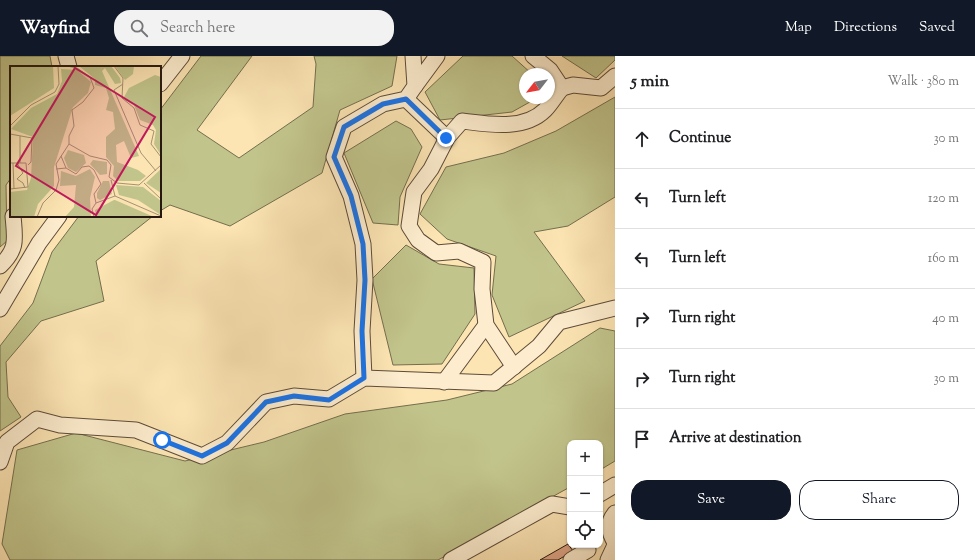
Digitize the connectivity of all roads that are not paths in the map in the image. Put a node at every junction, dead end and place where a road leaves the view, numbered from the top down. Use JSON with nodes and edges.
{"nodes":[{"id":1,"x":66,"y":56,"type":"edge"},
{"id":2,"x":182,"y":56,"type":"edge"},
{"id":3,"x":413,"y":56,"type":"edge"},
{"id":4,"x":437,"y":56,"type":"edge"},
{"id":5,"x":533,"y":56,"type":"edge"},
{"id":6,"x":69,"y":66,"type":"edge"},
{"id":7,"x":615,"y":76,"type":"edge"},
{"id":8,"x":161,"y":83,"type":"edge"},
{"id":9,"x":415,"y":86,"type":"junction"},
{"id":10,"x":562,"y":88,"type":"junction"},
{"id":11,"x":406,"y":99,"type":"junction"},
{"id":12,"x":446,"y":138,"type":"junction"},
{"id":13,"x":13,"y":217,"type":"edge"},
{"id":14,"x":58,"y":217,"type":"edge"},
{"id":15,"x":0,"y":266,"type":"edge"},
{"id":16,"x":615,"y":308,"type":"edge"},
{"id":17,"x":0,"y":309,"type":"edge"},
{"id":18,"x":486,"y":325,"type":"junction"},
{"id":19,"x":514,"y":367,"type":"junction"},
{"id":20,"x":364,"y":378,"type":"junction"},
{"id":21,"x":444,"y":382,"type":"junction"},
{"id":22,"x":0,"y":462,"type":"edge"},
{"id":23,"x":615,"y":484,"type":"edge"},
{"id":24,"x":603,"y":492,"type":"edge"},
{"id":25,"x":567,"y":506,"type":"edge"},
{"id":26,"x":615,"y":513,"type":"edge"},
{"id":27,"x":615,"y":544,"type":"edge"},
{"id":28,"x":589,"y":552,"type":"edge"},
{"id":29,"x":451,"y":560,"type":"edge"},
{"id":30,"x":571,"y":560,"type":"edge"},
{"id":31,"x":608,"y":560,"type":"edge"}],
"edges":[{"from":1,"to":6,"type":"lane"},
{"from":2,"to":8,"type":"lane"},
{"from":3,"to":9,"type":"lane"},
{"from":4,"to":9,"type":"lane"},
{"from":5,"to":10,"type":"lane"},
{"from":7,"to":10,"type":"lane"},
{"from":9,"to":11,"type":"lane"},
{"from":10,"to":12,"type":"lane"},
{"from":11,"to":12,"type":"lane"},
{"from":11,"to":20,"type":"lane"},
{"from":12,"to":18,"type":"lane"},
{"from":13,"to":15,"type":"lane"},
{"from":14,"to":17,"type":"lane"},
{"from":16,"to":19,"type":"lane"},
{"from":18,"to":19,"type":"lane"},
{"from":18,"to":21,"type":"lane"},
{"from":19,"to":21,"type":"lane"},
{"from":20,"to":21,"type":"lane"},
{"from":20,"to":22,"type":"lane"},
{"from":23,"to":24,"type":"lane"},
{"from":25,"to":29,"type":"lane"},
{"from":26,"to":27,"type":"lane"},
{"from":27,"to":31,"type":"lane"},
{"from":28,"to":30,"type":"lane"}]}
